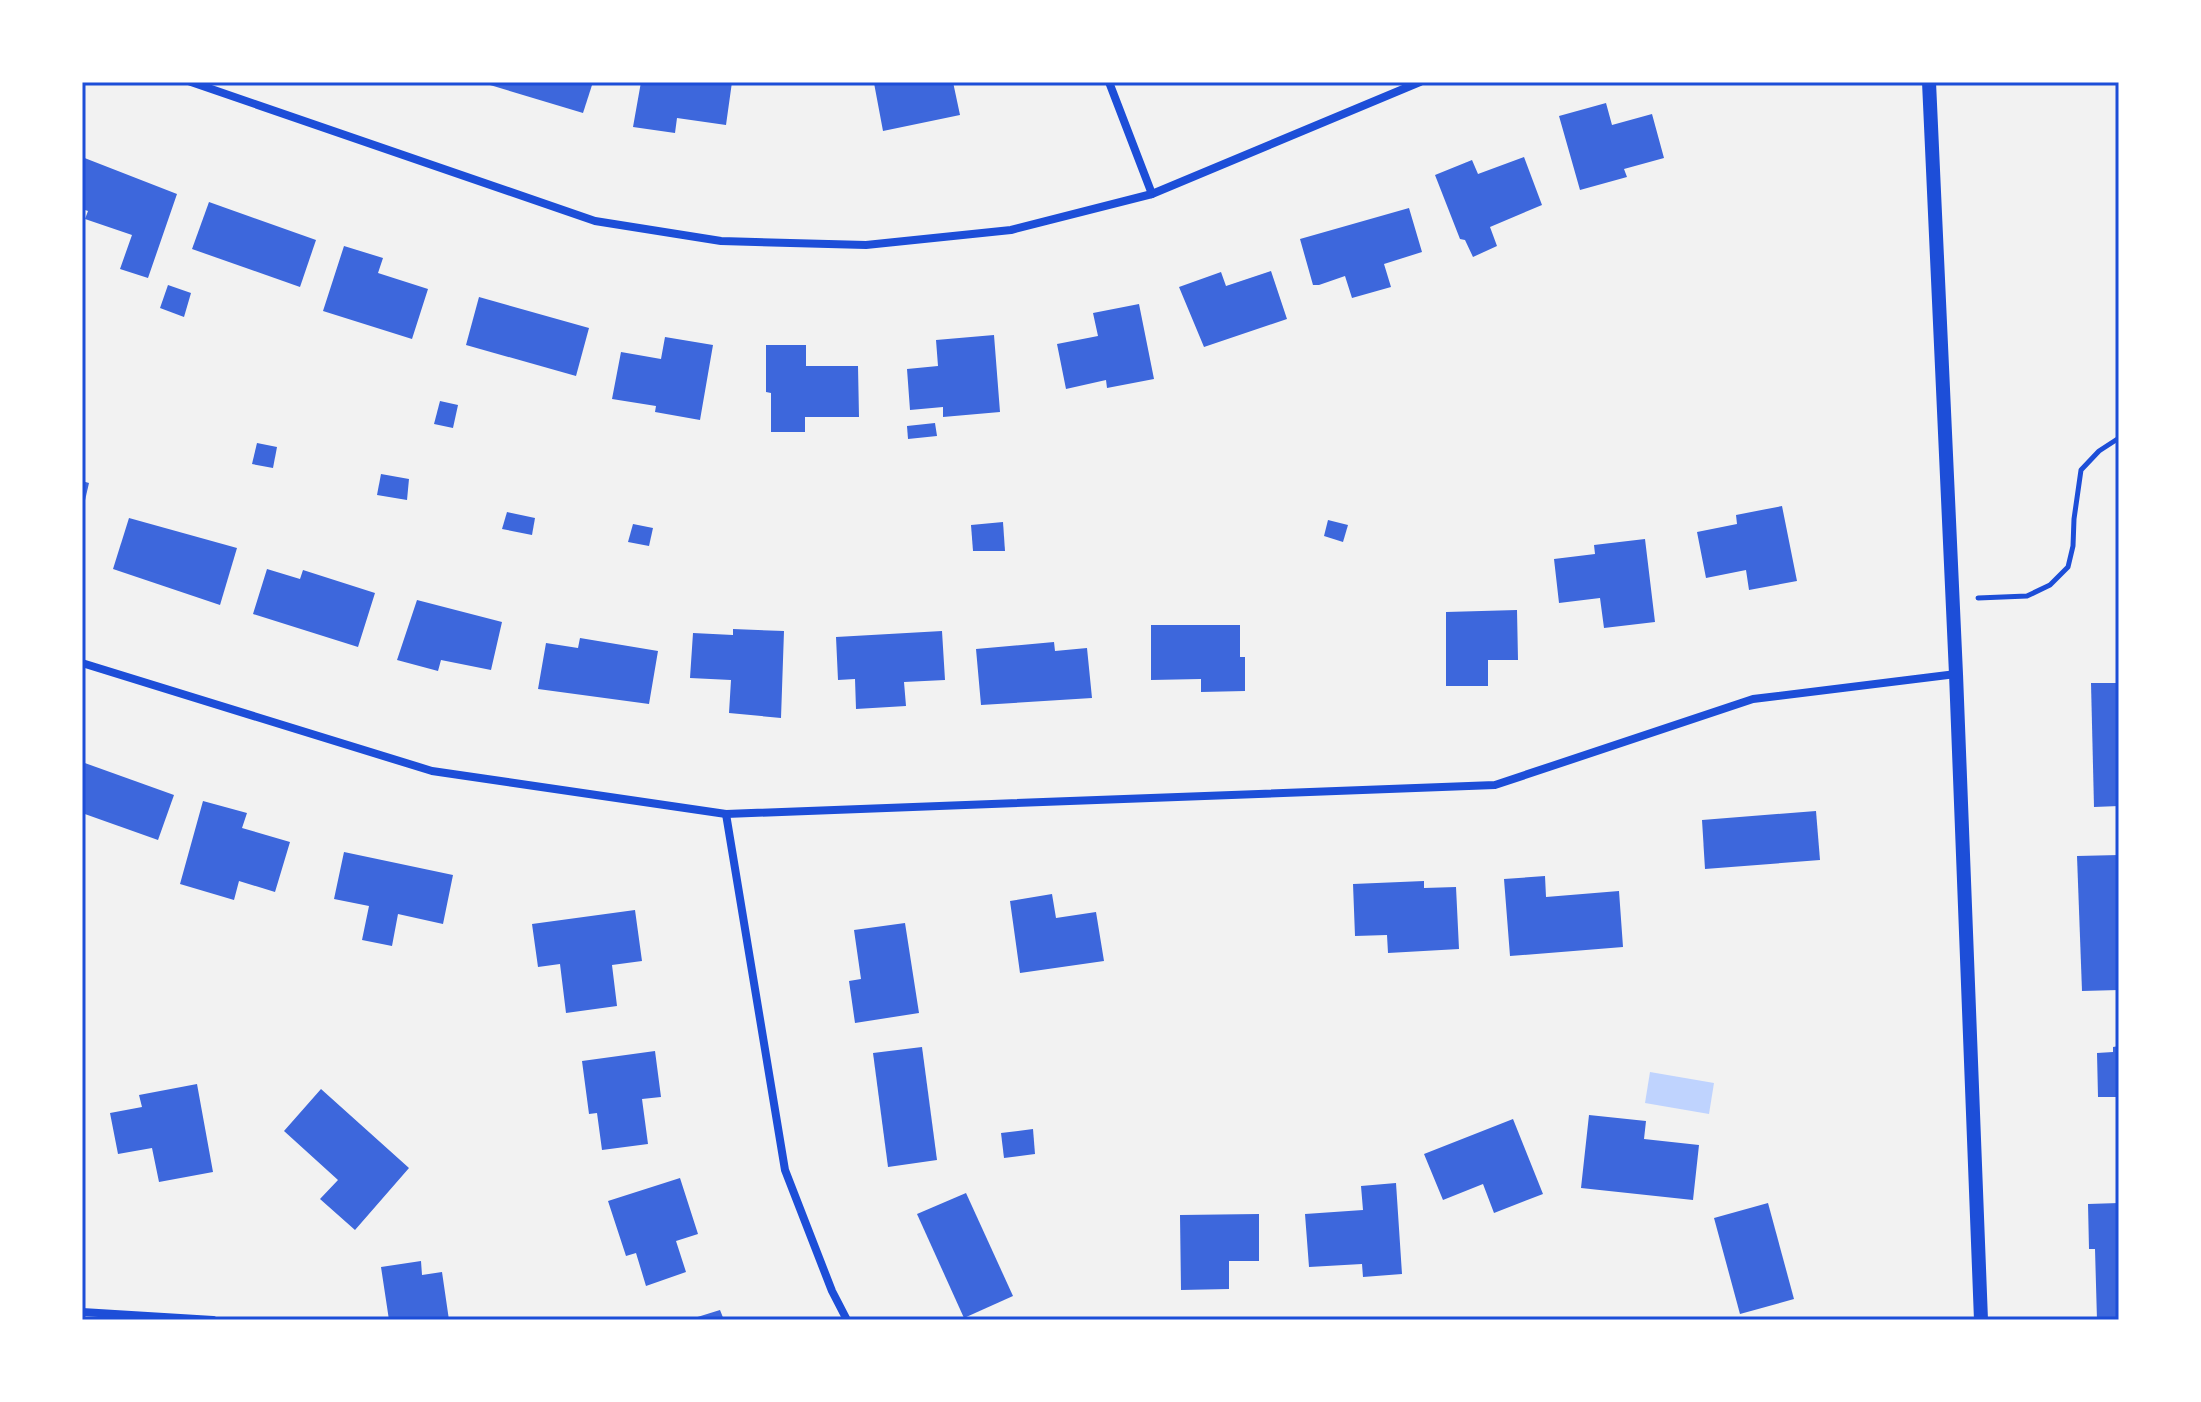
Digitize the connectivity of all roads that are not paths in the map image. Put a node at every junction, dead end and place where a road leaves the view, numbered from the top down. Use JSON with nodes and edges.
{"nodes":[{"id":1,"x":191,"y":82,"type":"edge"},
{"id":2,"x":1109,"y":82,"type":"edge"},
{"id":3,"x":1420,"y":82,"type":"edge"},
{"id":4,"x":1929,"y":82,"type":"edge"},
{"id":5,"x":1152,"y":194,"type":"junction"},
{"id":6,"x":82,"y":663,"type":"edge"},
{"id":7,"x":1956,"y":674,"type":"junction"},
{"id":8,"x":726,"y":814,"type":"junction"},
{"id":9,"x":82,"y":1312,"type":"edge"},
{"id":10,"x":213,"y":1320,"type":"edge"},
{"id":11,"x":847,"y":1320,"type":"edge"},
{"id":12,"x":1981,"y":1320,"type":"edge"}],
"edges":[{"from":1,"to":5,"type":"street"},
{"from":2,"to":5,"type":"street"},
{"from":3,"to":5,"type":"street"},
{"from":4,"to":7,"type":"street"},
{"from":6,"to":8,"type":"street"},
{"from":7,"to":8,"type":"street"},
{"from":7,"to":12,"type":"street"},
{"from":8,"to":11,"type":"street"},
{"from":9,"to":10,"type":"street"}]}
